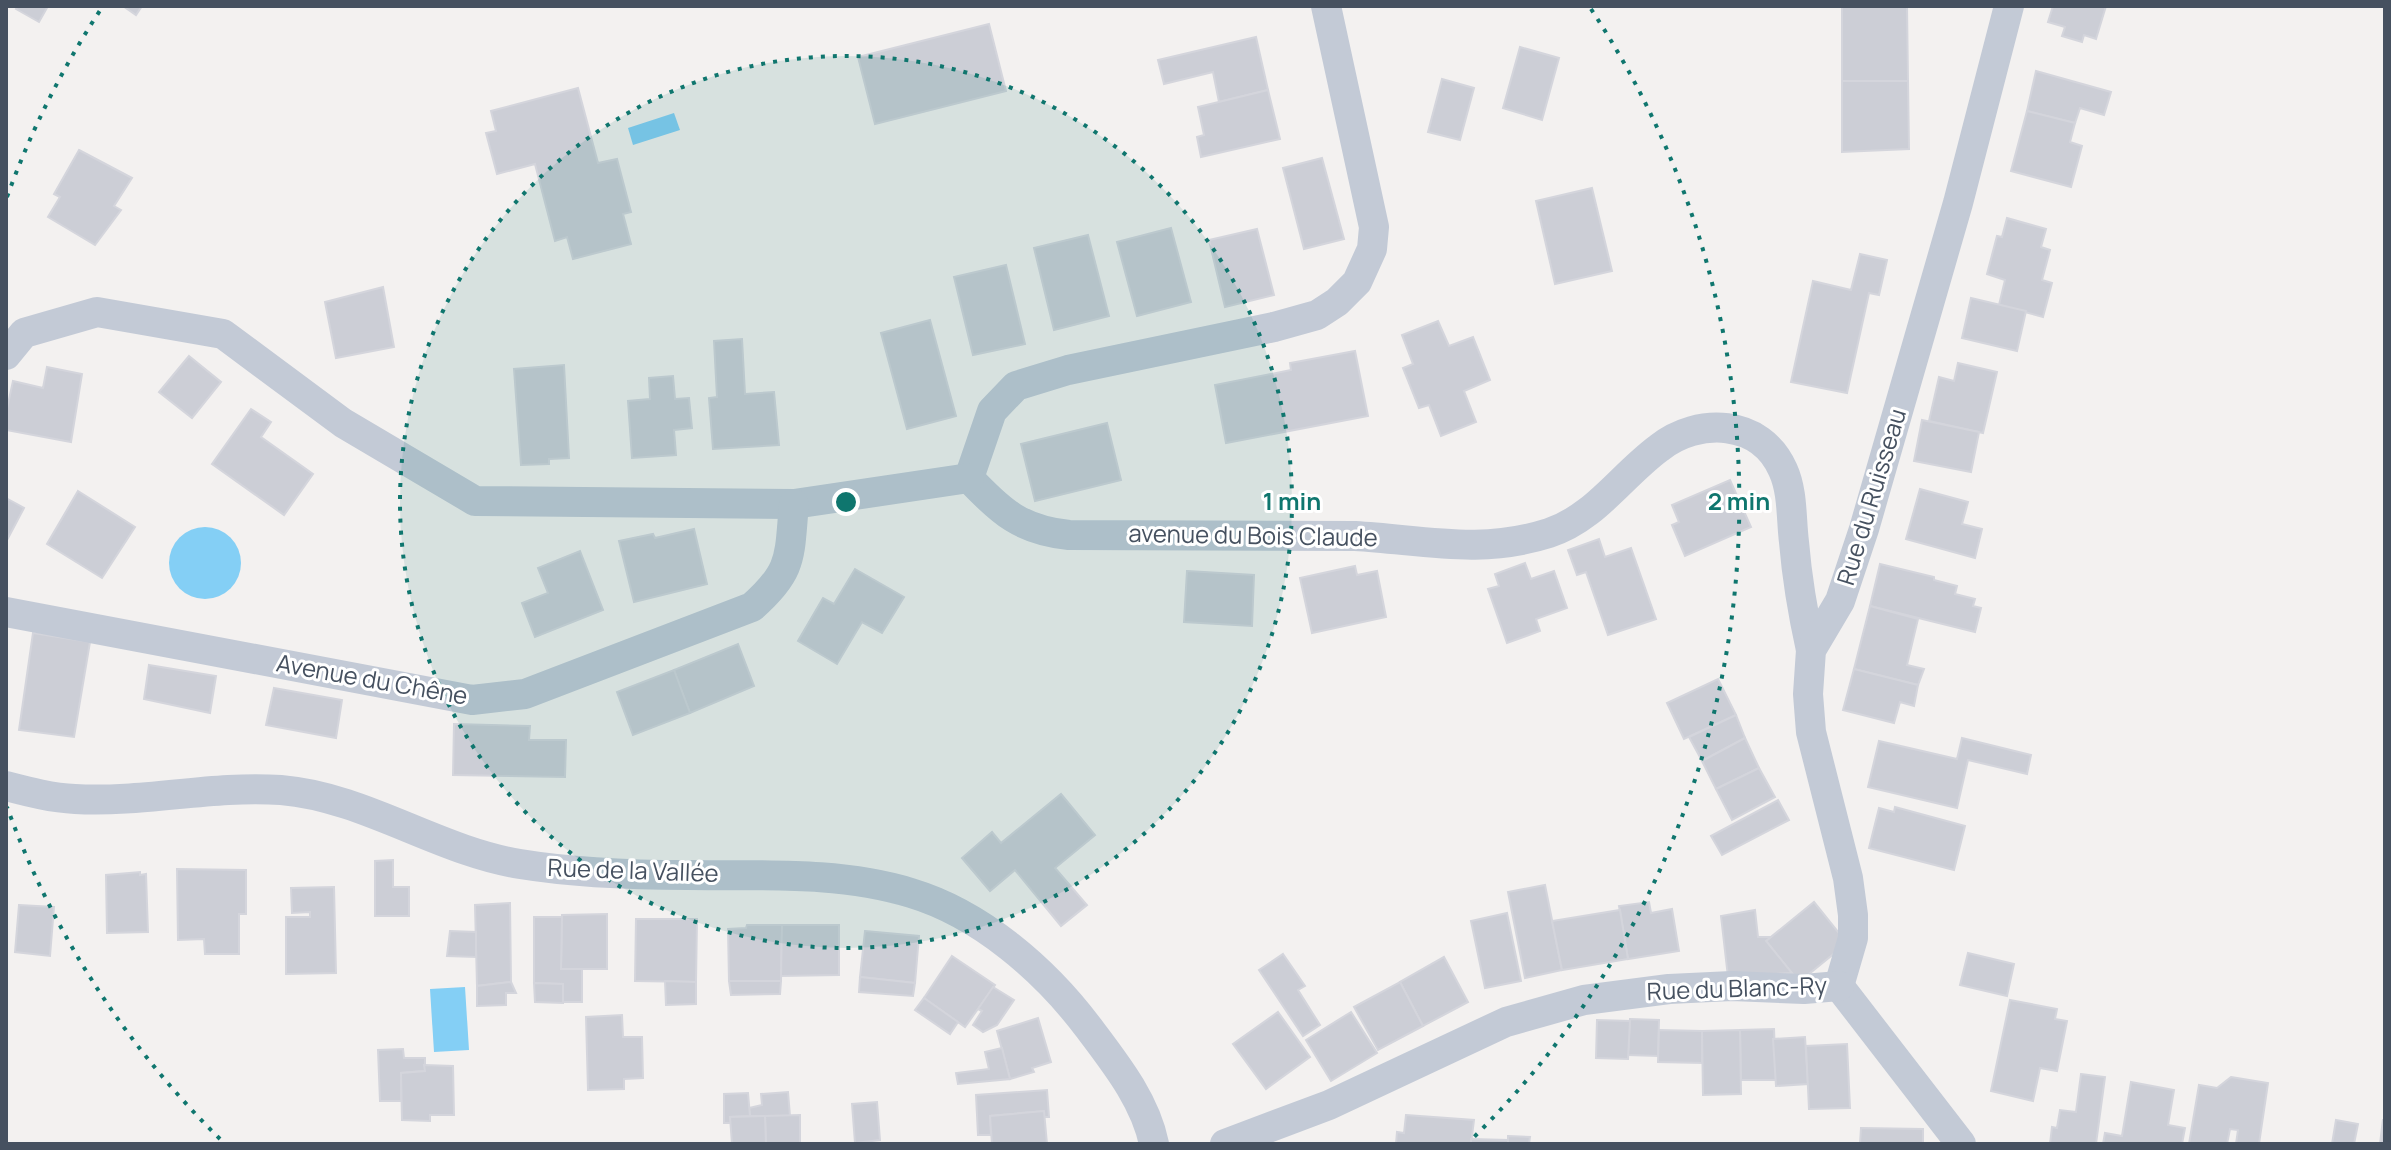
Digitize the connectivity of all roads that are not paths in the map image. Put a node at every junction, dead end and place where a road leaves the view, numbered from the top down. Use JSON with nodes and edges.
{"nodes":[{"id":1,"x":1326,"y":6,"type":"edge"},
{"id":2,"x":2009,"y":6,"type":"edge"},
{"id":3,"x":6,"y":355,"type":"edge"},
{"id":4,"x":969,"y":478,"type":"junction"},
{"id":5,"x":794,"y":504,"type":"junction"},
{"id":6,"x":6,"y":612,"type":"edge"},
{"id":7,"x":1811,"y":650,"type":"junction"},
{"id":8,"x":6,"y":786,"type":"edge"},
{"id":9,"x":1839,"y":986,"type":"junction"},
{"id":10,"x":1154,"y":1144,"type":"edge"},
{"id":11,"x":1225,"y":1144,"type":"edge"},
{"id":12,"x":1961,"y":1144,"type":"edge"}],
"edges":[{"from":1,"to":4,"type":"street"},
{"from":2,"to":7,"type":"street","name":"Rue du Ruisseau"},
{"from":3,"to":5,"type":"street"},
{"from":4,"to":5,"type":"street"},
{"from":4,"to":7,"type":"street","name":"avenue du Bois Claude"},
{"from":5,"to":6,"type":"street","name":"Avenue du Chêne"},
{"from":7,"to":9,"type":"street","name":"Rue du Ruisseau"},
{"from":8,"to":10,"type":"street","name":"Rue de la Vallée"},
{"from":9,"to":11,"type":"street","name":"Rue du Blanc-Ry"},
{"from":9,"to":12,"type":"street","name":"Rue du Blanc-Ry"}]}
